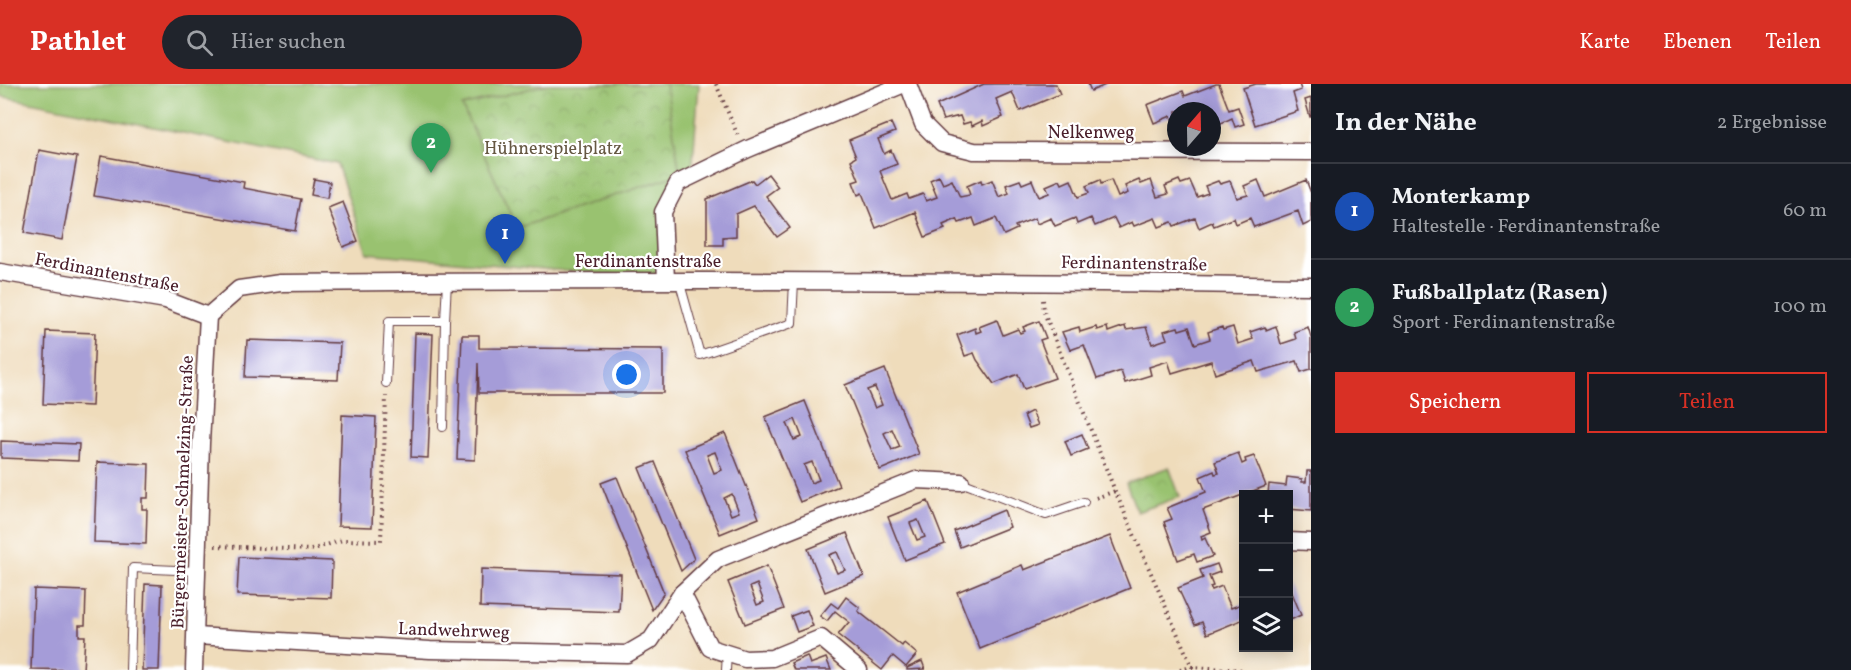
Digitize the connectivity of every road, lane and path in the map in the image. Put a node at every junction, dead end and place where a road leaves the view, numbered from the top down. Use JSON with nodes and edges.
{"nodes":[{"id":1,"x":716,"y":84,"type":"edge"},
{"id":2,"x":906,"y":84,"type":"edge"},
{"id":3,"x":748,"y":149,"type":"junction"},
{"id":4,"x":1311,"y":152,"type":"edge"},
{"id":5,"x":0,"y":272,"type":"edge"},
{"id":6,"x":672,"y":280,"type":"junction"},
{"id":7,"x":794,"y":280,"type":"junction"},
{"id":8,"x":447,"y":281,"type":"junction"},
{"id":9,"x":1041,"y":281,"type":"junction"},
{"id":10,"x":1311,"y":286,"type":"edge"},
{"id":11,"x":208,"y":316,"type":"junction"},
{"id":12,"x":446,"y":321,"type":"junction"},
{"id":13,"x":386,"y":383,"type":"joint"},
{"id":14,"x":443,"y":427,"type":"dead end"},
{"id":15,"x":961,"y":482,"type":"joint"},
{"id":16,"x":1114,"y":491,"type":"junction"},
{"id":17,"x":1084,"y":502,"type":"joint"},
{"id":18,"x":1293,"y":541,"type":"edge"},
{"id":19,"x":1311,"y":542,"type":"edge"},
{"id":20,"x":198,"y":545,"type":"junction"},
{"id":21,"x":197,"y":571,"type":"junction"},
{"id":22,"x":682,"y":593,"type":"junction"},
{"id":23,"x":196,"y":636,"type":"junction"},
{"id":24,"x":727,"y":662,"type":"edge"},
{"id":25,"x":1192,"y":668,"type":"edge"},
{"id":26,"x":130,"y":670,"type":"edge"},
{"id":27,"x":194,"y":670,"type":"edge"},
{"id":28,"x":859,"y":670,"type":"edge"},
{"id":29,"x":1180,"y":670,"type":"edge"},
{"id":30,"x":1245,"y":670,"type":"edge"}],
"edges":[{"from":1,"to":3,"type":"path"},
{"from":2,"to":3,"type":"street"},
{"from":2,"to":4,"type":"street","name":"Nelkenweg"},
{"from":3,"to":6,"type":"street"},
{"from":5,"to":11,"type":"street","name":"Ferdinantenstraße"},
{"from":6,"to":7,"type":"street","name":"Ferdinantenstraße"},
{"from":6,"to":7,"type":"lane"},
{"from":6,"to":8,"type":"street","name":"Ferdinantenstraße"},
{"from":7,"to":9,"type":"street","name":"Ferdinantenstraße"},
{"from":8,"to":11,"type":"street","name":"Ferdinantenstraße"},
{"from":8,"to":12,"type":"lane"},
{"from":9,"to":10,"type":"street","name":"Ferdinantenstraße"},
{"from":9,"to":16,"type":"path"},
{"from":11,"to":20,"type":"street","name":"Bürgermeister-Schmelzing-Straße"},
{"from":12,"to":13,"type":"lane"},
{"from":12,"to":14,"type":"lane"},
{"from":13,"to":20,"type":"path"},
{"from":15,"to":17,"type":"lane"},
{"from":15,"to":22,"type":"street","name":"Landwehrweg"},
{"from":16,"to":17,"type":"path"},
{"from":16,"to":25,"type":"path"},
{"from":18,"to":19,"type":"street"},
{"from":20,"to":21,"type":"street","name":"Bürgermeister-Schmelzing-Straße"},
{"from":21,"to":23,"type":"street","name":"Bürgermeister-Schmelzing-Straße"},
{"from":21,"to":26,"type":"lane"},
{"from":22,"to":23,"type":"street","name":"Landwehrweg"},
{"from":22,"to":24,"type":"street"},
{"from":23,"to":27,"type":"street","name":"Bürgermeister-Schmelzing-Straße"},
{"from":24,"to":28,"type":"street"},
{"from":25,"to":29,"type":"path"},
{"from":25,"to":30,"type":"path"}]}
